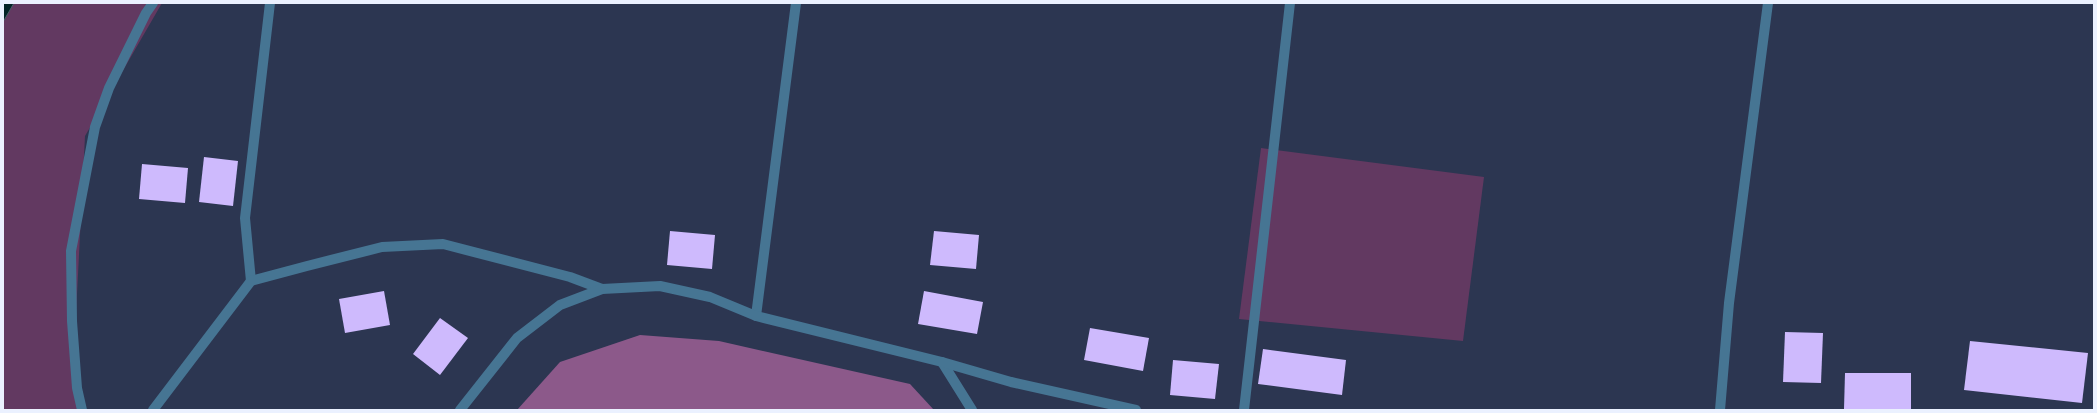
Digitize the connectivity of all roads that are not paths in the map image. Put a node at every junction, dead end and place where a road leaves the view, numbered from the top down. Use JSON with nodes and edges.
{"nodes":[{"id":1,"x":153,"y":3,"type":"edge"},
{"id":2,"x":270,"y":3,"type":"edge"},
{"id":3,"x":796,"y":3,"type":"edge"},
{"id":4,"x":1290,"y":3,"type":"edge"},
{"id":5,"x":1768,"y":3,"type":"edge"},
{"id":6,"x":251,"y":281,"type":"junction"},
{"id":7,"x":602,"y":288,"type":"junction"},
{"id":8,"x":756,"y":316,"type":"junction"},
{"id":9,"x":942,"y":362,"type":"junction"},
{"id":10,"x":82,"y":410,"type":"edge"},
{"id":11,"x":153,"y":410,"type":"edge"},
{"id":12,"x":460,"y":410,"type":"edge"},
{"id":13,"x":972,"y":410,"type":"edge"},
{"id":14,"x":1136,"y":410,"type":"edge"},
{"id":15,"x":1244,"y":410,"type":"edge"},
{"id":16,"x":1720,"y":410,"type":"edge"}],
"edges":[{"from":1,"to":10,"type":"street"},
{"from":2,"to":6,"type":"street"},
{"from":3,"to":8,"type":"street"},
{"from":4,"to":15,"type":"street"},
{"from":5,"to":16,"type":"street"},
{"from":6,"to":7,"type":"street"},
{"from":6,"to":11,"type":"street"},
{"from":7,"to":8,"type":"street"},
{"from":7,"to":12,"type":"street"},
{"from":8,"to":9,"type":"street"},
{"from":9,"to":13,"type":"street"},
{"from":9,"to":14,"type":"street"}]}
